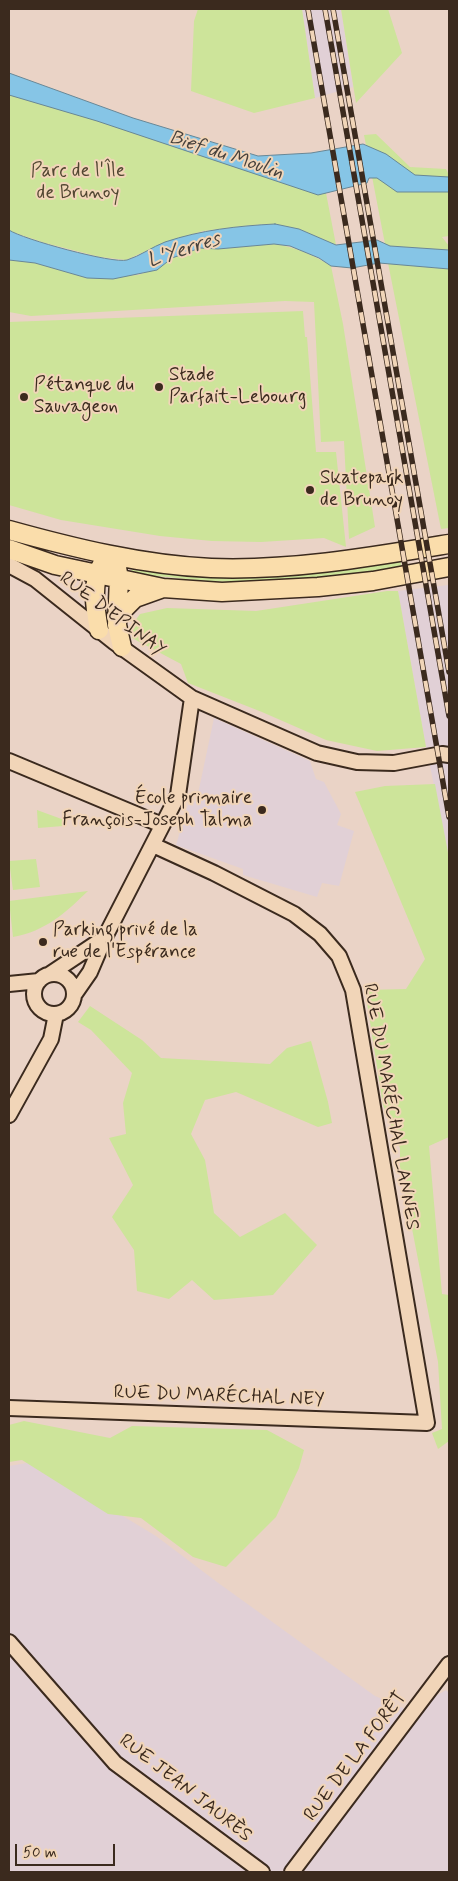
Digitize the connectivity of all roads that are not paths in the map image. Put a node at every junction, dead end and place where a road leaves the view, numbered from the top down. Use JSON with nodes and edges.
{"nodes":[{"id":1,"x":9,"y":530,"type":"edge"},
{"id":2,"x":449,"y":544,"type":"edge"},
{"id":3,"x":9,"y":549,"type":"edge"},
{"id":4,"x":111,"y":554,"type":"junction"},
{"id":5,"x":9,"y":564,"type":"edge"},
{"id":6,"x":449,"y":567,"type":"edge"},
{"id":7,"x":97,"y":574,"type":"junction"},
{"id":8,"x":119,"y":578,"type":"junction"},
{"id":9,"x":163,"y":588,"type":"junction"},
{"id":10,"x":116,"y":617,"type":"junction"},
{"id":11,"x":100,"y":630,"type":"junction"},
{"id":12,"x":122,"y":647,"type":"junction"},
{"id":13,"x":192,"y":698,"type":"junction"},
{"id":14,"x":449,"y":755,"type":"edge"},
{"id":15,"x":9,"y":762,"type":"edge"},
{"id":16,"x":162,"y":825,"type":"junction"},
{"id":17,"x":153,"y":845,"type":"junction"},
{"id":18,"x":104,"y":937,"type":"junction"},
{"id":19,"x":45,"y":978,"type":"junction"},
{"id":20,"x":11,"y":984,"type":"edge"},
{"id":21,"x":74,"y":995,"type":"junction"},
{"id":22,"x":35,"y":1000,"type":"junction"},
{"id":23,"x":56,"y":1014,"type":"junction"},
{"id":24,"x":9,"y":1115,"type":"edge"},
{"id":25,"x":9,"y":1408,"type":"edge"},
{"id":26,"x":427,"y":1423,"type":"joint"},
{"id":27,"x":9,"y":1642,"type":"edge"},
{"id":28,"x":449,"y":1664,"type":"edge"},
{"id":29,"x":262,"y":1872,"type":"edge"},
{"id":30,"x":292,"y":1872,"type":"edge"}],
"edges":[{"from":1,"to":4,"type":"main road"},
{"from":2,"to":4,"type":"main road"},
{"from":3,"to":7,"type":"main road"},
{"from":4,"to":7,"type":"main road"},
{"from":4,"to":8,"type":"main road"},
{"from":5,"to":11,"type":"street","name":"RUE D'EPINAY"},
{"from":6,"to":9,"type":"main road"},
{"from":7,"to":8,"type":"main road"},
{"from":7,"to":11,"type":"main road"},
{"from":8,"to":9,"type":"main road"},
{"from":8,"to":10,"type":"main road"},
{"from":9,"to":10,"type":"main road"},
{"from":10,"to":12,"type":"main road"},
{"from":11,"to":12,"type":"street","name":"RUE D'EPINAY"},
{"from":12,"to":13,"type":"street","name":"RUE D'EPINAY"},
{"from":13,"to":14,"type":"street","name":"RUE D'EPINAY"},
{"from":13,"to":16,"type":"street"},
{"from":15,"to":16,"type":"street"},
{"from":16,"to":17,"type":"street"},
{"from":17,"to":18,"type":"street"},
{"from":17,"to":26,"type":"street","name":"RUE DU MARÉCHAL LANNES"},
{"from":18,"to":19,"type":"street"},
{"from":18,"to":21,"type":"street"},
{"from":19,"to":20,"type":"street"},
{"from":19,"to":21,"type":"street"},
{"from":19,"to":22,"type":"street"},
{"from":20,"to":22,"type":"street"},
{"from":21,"to":23,"type":"street"},
{"from":22,"to":23,"type":"street"},
{"from":23,"to":24,"type":"street"},
{"from":25,"to":26,"type":"street","name":"RUE DU MARÉCHAL NEY"},
{"from":27,"to":29,"type":"street","name":"RUE JEAN JAURÈS"},
{"from":28,"to":30,"type":"street","name":"RUE DE LA FORÊT"}]}
